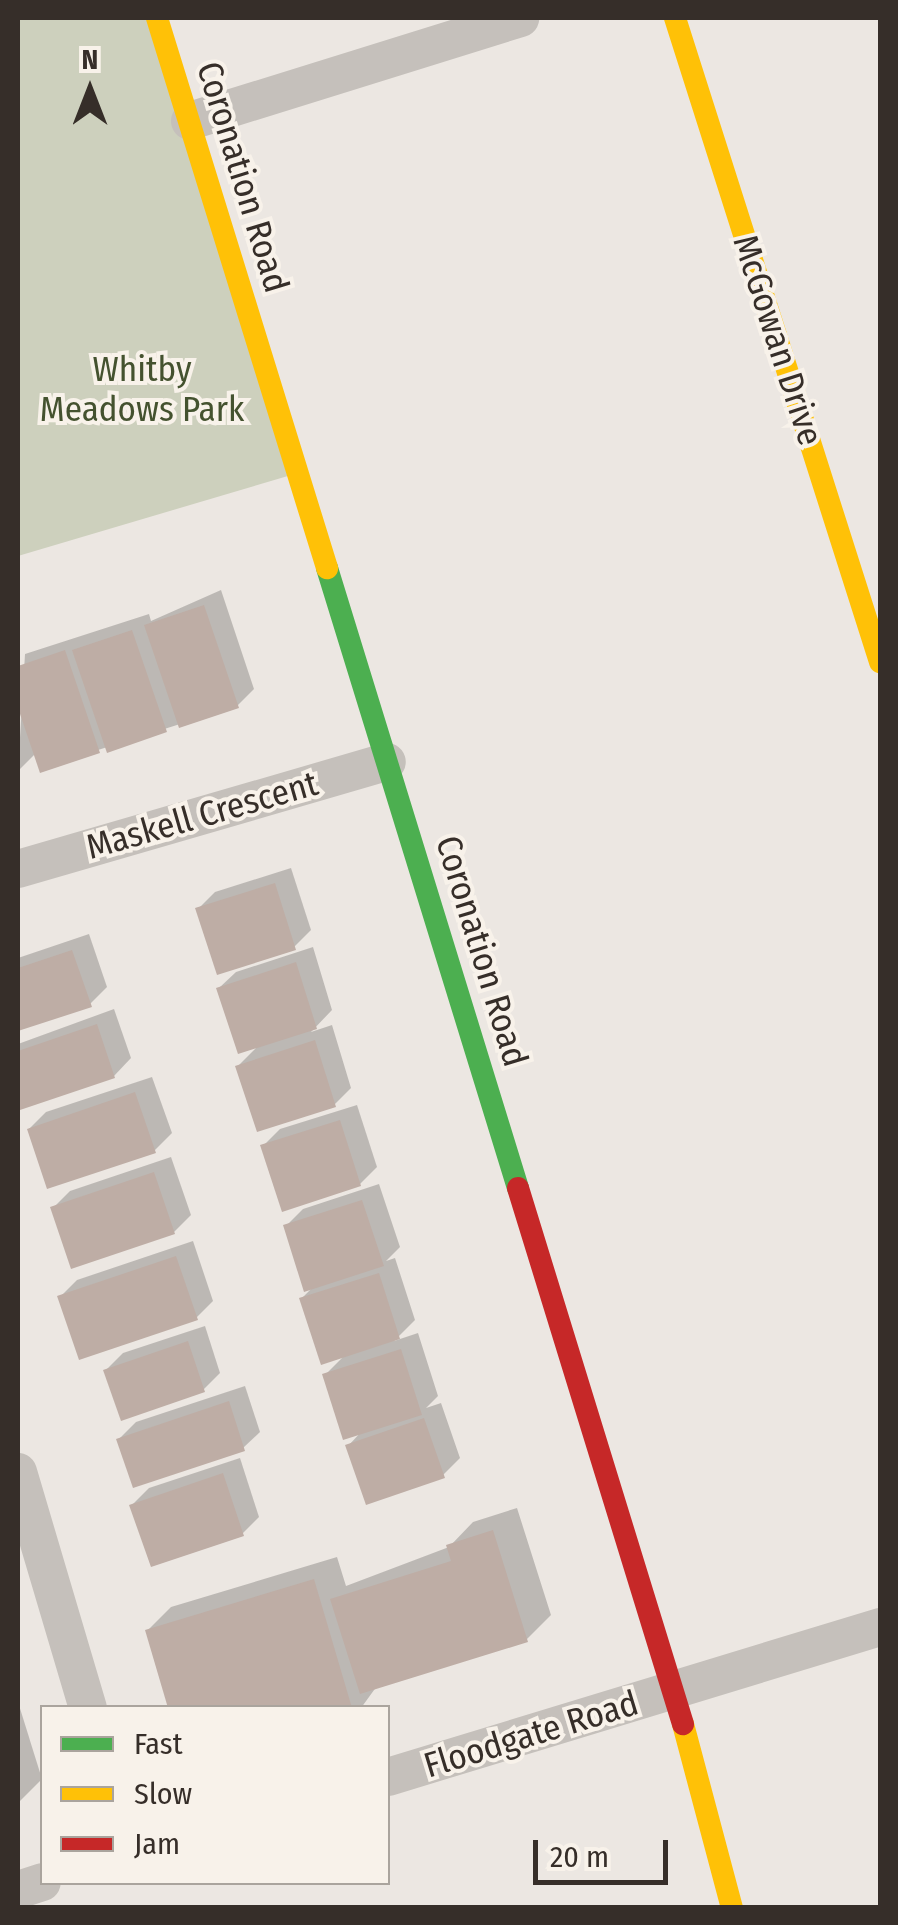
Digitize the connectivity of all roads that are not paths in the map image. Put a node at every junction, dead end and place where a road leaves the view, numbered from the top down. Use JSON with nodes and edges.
{"nodes":[{"id":1,"x":157,"y":18,"type":"edge"},
{"id":2,"x":520,"y":18,"type":"edge"},
{"id":3,"x":675,"y":18,"type":"edge"},
{"id":4,"x":190,"y":120,"type":"junction"},
{"id":5,"x":880,"y":662,"type":"edge"},
{"id":6,"x":387,"y":762,"type":"junction"},
{"id":7,"x":18,"y":870,"type":"edge"},
{"id":8,"x":18,"y":1472,"type":"edge"},
{"id":9,"x":880,"y":1627,"type":"edge"},
{"id":10,"x":674,"y":1692,"type":"junction"},
{"id":11,"x":87,"y":1705,"type":"edge"},
{"id":12,"x":390,"y":1776,"type":"edge"},
{"id":13,"x":732,"y":1908,"type":"edge"}],
"edges":[{"from":1,"to":4,"type":"street","name":"Coronation Road"},
{"from":2,"to":4,"type":"street"},
{"from":3,"to":5,"type":"street","name":"McGowan Drive"},
{"from":4,"to":6,"type":"street","name":"Coronation Road"},
{"from":6,"to":7,"type":"street","name":"Maskell Crescent"},
{"from":6,"to":10,"type":"street","name":"Coronation Road"},
{"from":8,"to":11,"type":"street"},
{"from":9,"to":10,"type":"street"},
{"from":10,"to":12,"type":"street","name":"Floodgate Road"},
{"from":10,"to":13,"type":"street","name":"Coronation Road"}]}
